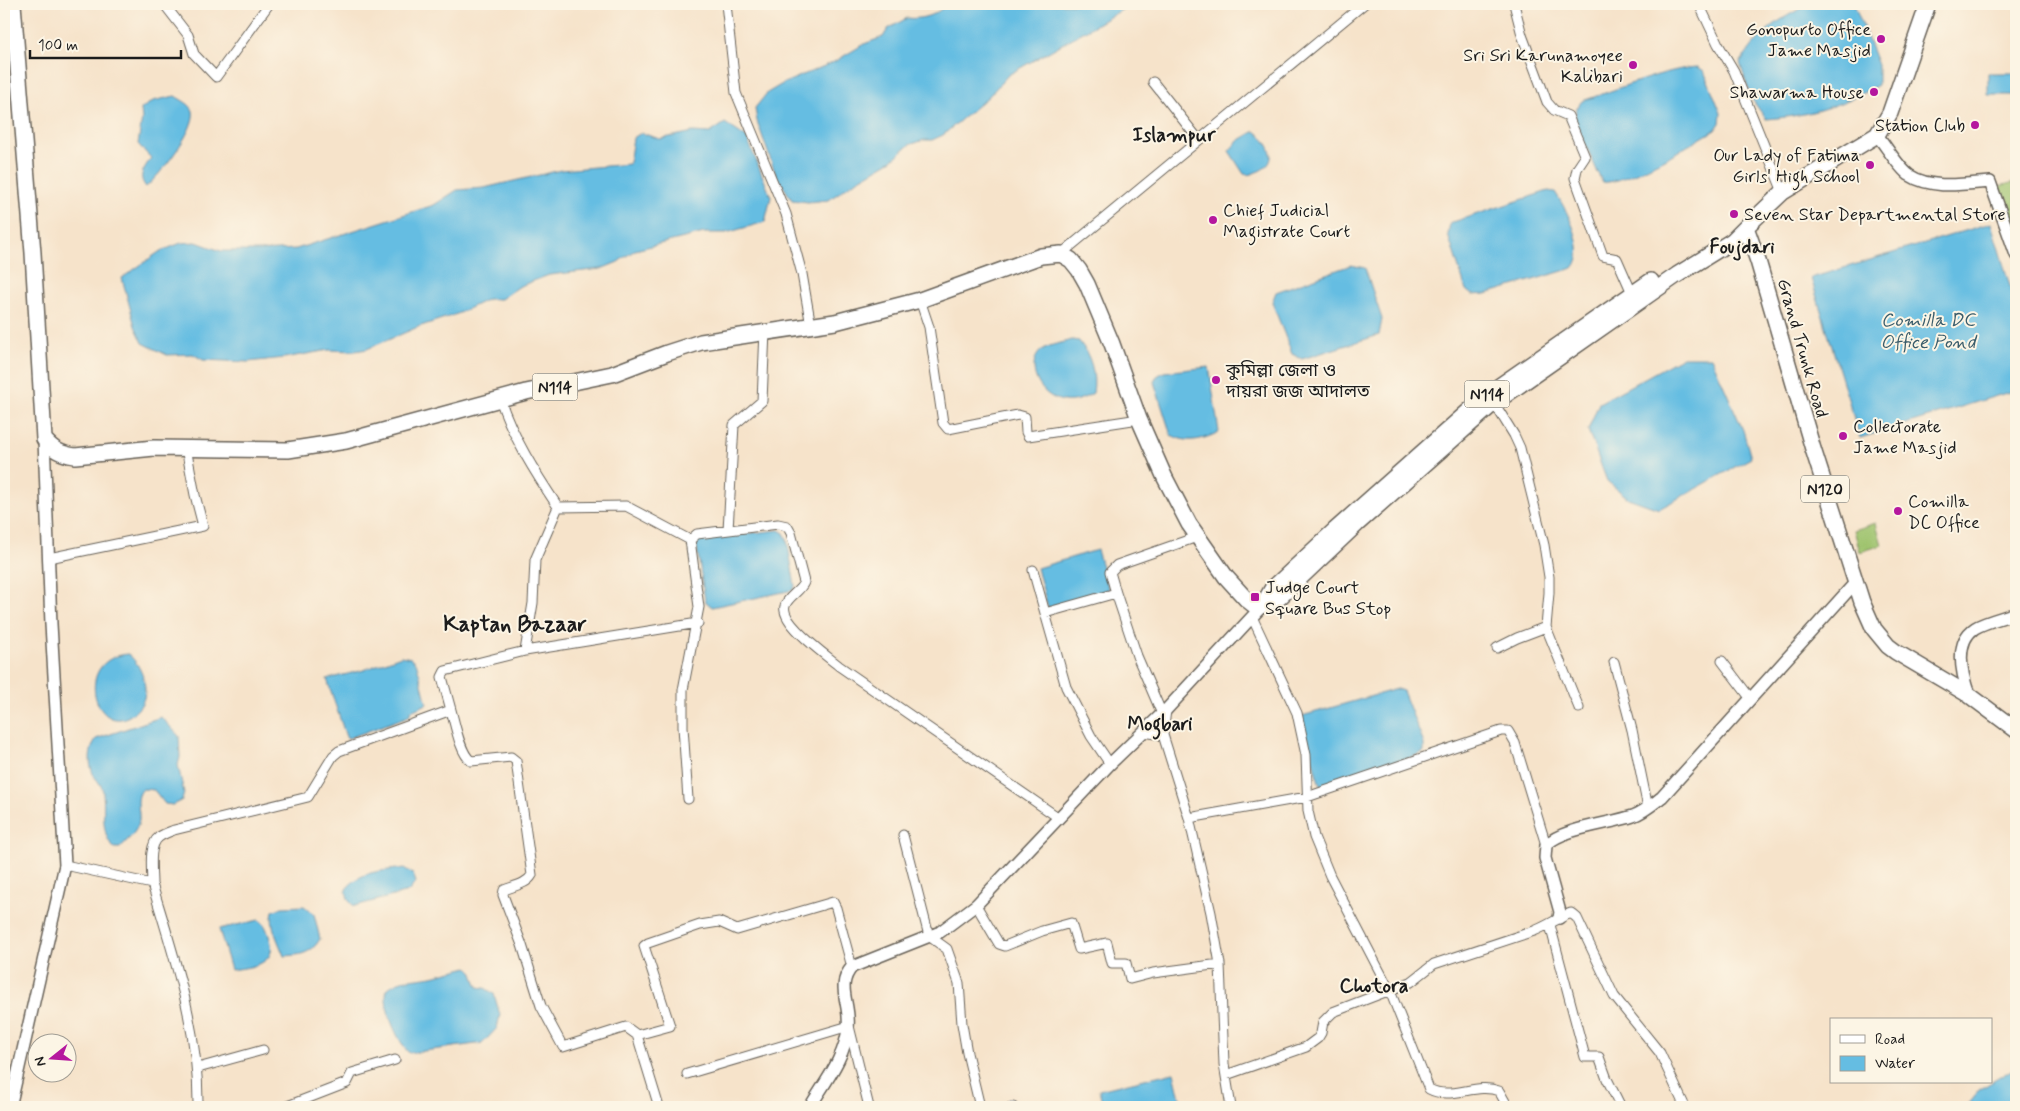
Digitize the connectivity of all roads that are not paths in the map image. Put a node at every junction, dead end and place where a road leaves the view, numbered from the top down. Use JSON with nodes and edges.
{"nodes":[{"id":1,"x":13,"y":4,"type":"edge"},
{"id":2,"x":164,"y":4,"type":"edge"},
{"id":3,"x":269,"y":4,"type":"edge"},
{"id":4,"x":726,"y":4,"type":"edge"},
{"id":5,"x":1364,"y":4,"type":"edge"},
{"id":6,"x":1514,"y":4,"type":"edge"},
{"id":7,"x":1699,"y":4,"type":"edge"},
{"id":8,"x":1928,"y":4,"type":"edge"},
{"id":9,"x":1153,"y":82,"type":"dead end"},
{"id":10,"x":1877,"y":135,"type":"junction"},
{"id":11,"x":1199,"y":140,"type":"junction"},
{"id":12,"x":1783,"y":192,"type":"junction"},
{"id":13,"x":1746,"y":227,"type":"junction"},
{"id":14,"x":1061,"y":254,"type":"junction"},
{"id":15,"x":2016,"y":255,"type":"edge"},
{"id":16,"x":1632,"y":293,"type":"junction"},
{"id":17,"x":920,"y":300,"type":"junction"},
{"id":18,"x":811,"y":326,"type":"junction"},
{"id":19,"x":765,"y":331,"type":"junction"},
{"id":20,"x":1491,"y":398,"type":"junction"},
{"id":21,"x":500,"y":399,"type":"junction"},
{"id":22,"x":1139,"y":420,"type":"junction"},
{"id":23,"x":44,"y":439,"type":"junction"},
{"id":24,"x":186,"y":448,"type":"junction"},
{"id":25,"x":558,"y":508,"type":"junction"},
{"id":26,"x":728,"y":530,"type":"junction"},
{"id":27,"x":1197,"y":537,"type":"junction"},
{"id":28,"x":690,"y":540,"type":"junction"},
{"id":29,"x":49,"y":558,"type":"junction"},
{"id":30,"x":1033,"y":570,"type":"dead end"},
{"id":31,"x":1855,"y":583,"type":"junction"},
{"id":32,"x":1116,"y":593,"type":"junction"},
{"id":33,"x":1263,"y":605,"type":"junction"},
{"id":34,"x":1045,"y":613,"type":"junction"},
{"id":35,"x":2016,"y":613,"type":"edge"},
{"id":36,"x":1253,"y":619,"type":"junction"},
{"id":37,"x":698,"y":623,"type":"junction"},
{"id":38,"x":1546,"y":627,"type":"junction"},
{"id":39,"x":1497,"y":648,"type":"dead end"},
{"id":40,"x":525,"y":651,"type":"junction"},
{"id":41,"x":1722,"y":661,"type":"dead end"},
{"id":42,"x":1614,"y":662,"type":"dead end"},
{"id":43,"x":1969,"y":695,"type":"junction"},
{"id":44,"x":1751,"y":699,"type":"junction"},
{"id":45,"x":1579,"y":708,"type":"dead end"},
{"id":46,"x":450,"y":710,"type":"junction"},
{"id":47,"x":1164,"y":712,"type":"junction"},
{"id":48,"x":2016,"y":730,"type":"edge"},
{"id":49,"x":1143,"y":732,"type":"junction"},
{"id":50,"x":1163,"y":735,"type":"junction"},
{"id":51,"x":1110,"y":764,"type":"junction"},
{"id":52,"x":1307,"y":796,"type":"junction"},
{"id":53,"x":688,"y":799,"type":"dead end"},
{"id":54,"x":1648,"y":808,"type":"junction"},
{"id":55,"x":1059,"y":818,"type":"junction"},
{"id":56,"x":1189,"y":818,"type":"junction"},
{"id":57,"x":903,"y":835,"type":"dead end"},
{"id":58,"x":1546,"y":845,"type":"junction"},
{"id":59,"x":65,"y":865,"type":"junction"},
{"id":60,"x":152,"y":884,"type":"junction"},
{"id":61,"x":1554,"y":893,"type":"junction"},
{"id":62,"x":976,"y":905,"type":"junction"},
{"id":63,"x":1573,"y":913,"type":"junction"},
{"id":64,"x":1559,"y":918,"type":"junction"},
{"id":65,"x":1550,"y":925,"type":"junction"},
{"id":66,"x":930,"y":936,"type":"junction"},
{"id":67,"x":1220,"y":964,"type":"junction"},
{"id":68,"x":852,"y":967,"type":"junction"},
{"id":69,"x":1390,"y":991,"type":"junction"},
{"id":70,"x":849,"y":1026,"type":"junction"},
{"id":71,"x":637,"y":1035,"type":"junction"},
{"id":72,"x":263,"y":1050,"type":"dead end"},
{"id":73,"x":395,"y":1060,"type":"dead end"},
{"id":74,"x":198,"y":1068,"type":"junction"},
{"id":75,"x":687,"y":1074,"type":"dead end"},
{"id":76,"x":1226,"y":1075,"type":"junction"},
{"id":77,"x":10,"y":1107,"type":"edge"},
{"id":78,"x":198,"y":1107,"type":"edge"},
{"id":79,"x":285,"y":1107,"type":"edge"},
{"id":80,"x":659,"y":1107,"type":"edge"},
{"id":81,"x":810,"y":1107,"type":"edge"},
{"id":82,"x":869,"y":1107,"type":"edge"},
{"id":83,"x":980,"y":1107,"type":"edge"},
{"id":84,"x":1232,"y":1107,"type":"edge"},
{"id":85,"x":1508,"y":1107,"type":"edge"},
{"id":86,"x":1621,"y":1107,"type":"edge"},
{"id":87,"x":1685,"y":1107,"type":"edge"}],
"edges":[{"from":1,"to":23,"type":"highway"},
{"from":2,"to":3,"type":"street"},
{"from":4,"to":18,"type":"street"},
{"from":5,"to":11,"type":"street"},
{"from":6,"to":16,"type":"street"},
{"from":7,"to":12,"type":"street"},
{"from":8,"to":10,"type":"highway"},
{"from":9,"to":11,"type":"street"},
{"from":10,"to":12,"type":"highway"},
{"from":10,"to":15,"type":"street"},
{"from":11,"to":14,"type":"street"},
{"from":12,"to":13,"type":"highway"},
{"from":13,"to":16,"type":"highway","number":"N114"},
{"from":13,"to":20,"type":"highway","number":"N114"},
{"from":13,"to":31,"type":"highway","name":"Grand Trunk Road","number":"N120"},
{"from":14,"to":17,"type":"highway","number":"N114"},
{"from":14,"to":22,"type":"highway"},
{"from":16,"to":20,"type":"highway","number":"N114"},
{"from":17,"to":18,"type":"highway","number":"N114"},
{"from":17,"to":22,"type":"street"},
{"from":18,"to":19,"type":"highway","number":"N114"},
{"from":19,"to":21,"type":"highway","number":"N114"},
{"from":19,"to":26,"type":"street"},
{"from":20,"to":33,"type":"highway","number":"N114"},
{"from":20,"to":38,"type":"street"},
{"from":21,"to":24,"type":"highway","number":"N114"},
{"from":21,"to":25,"type":"street"},
{"from":22,"to":27,"type":"highway"},
{"from":23,"to":24,"type":"highway","number":"N114"},
{"from":23,"to":29,"type":"street"},
{"from":24,"to":29,"type":"street"},
{"from":25,"to":28,"type":"street"},
{"from":25,"to":40,"type":"street"},
{"from":26,"to":28,"type":"street"},
{"from":26,"to":55,"type":"street"},
{"from":27,"to":32,"type":"street"},
{"from":27,"to":33,"type":"highway"},
{"from":28,"to":37,"type":"street"},
{"from":29,"to":59,"type":"street"},
{"from":30,"to":34,"type":"street"},
{"from":31,"to":43,"type":"highway","name":"Grand Trunk Road","number":"N120"},
{"from":31,"to":44,"type":"street"},
{"from":32,"to":34,"type":"street"},
{"from":32,"to":47,"type":"street"},
{"from":33,"to":36,"type":"street"},
{"from":34,"to":51,"type":"street"},
{"from":35,"to":43,"type":"street"},
{"from":36,"to":47,"type":"street"},
{"from":36,"to":52,"type":"street"},
{"from":37,"to":40,"type":"street"},
{"from":37,"to":53,"type":"street"},
{"from":38,"to":39,"type":"street"},
{"from":38,"to":45,"type":"street"},
{"from":40,"to":46,"type":"street"},
{"from":41,"to":44,"type":"street"},
{"from":42,"to":54,"type":"street"},
{"from":43,"to":48,"type":"highway","name":"Grand Trunk Road","number":"N120"},
{"from":44,"to":54,"type":"street"},
{"from":46,"to":60,"type":"street"},
{"from":46,"to":71,"type":"street"},
{"from":47,"to":49,"type":"street"},
{"from":47,"to":50,"type":"street"},
{"from":49,"to":50,"type":"street"},
{"from":49,"to":51,"type":"street"},
{"from":50,"to":56,"type":"street"},
{"from":51,"to":55,"type":"street"},
{"from":52,"to":56,"type":"street"},
{"from":52,"to":58,"type":"street"},
{"from":52,"to":69,"type":"street"},
{"from":54,"to":58,"type":"street"},
{"from":55,"to":62,"type":"street"},
{"from":56,"to":67,"type":"street"},
{"from":57,"to":66,"type":"street"},
{"from":58,"to":61,"type":"street"},
{"from":59,"to":60,"type":"street"},
{"from":59,"to":77,"type":"street"},
{"from":60,"to":74,"type":"street"},
{"from":61,"to":63,"type":"street"},
{"from":61,"to":64,"type":"street"},
{"from":62,"to":66,"type":"street"},
{"from":62,"to":67,"type":"street"},
{"from":63,"to":64,"type":"street"},
{"from":63,"to":87,"type":"street"},
{"from":64,"to":65,"type":"street"},
{"from":65,"to":69,"type":"street"},
{"from":65,"to":86,"type":"street"},
{"from":66,"to":68,"type":"street"},
{"from":66,"to":83,"type":"street"},
{"from":67,"to":76,"type":"street"},
{"from":68,"to":70,"type":"street"},
{"from":68,"to":71,"type":"street"},
{"from":69,"to":76,"type":"street"},
{"from":69,"to":85,"type":"street"},
{"from":70,"to":75,"type":"street"},
{"from":70,"to":81,"type":"street"},
{"from":70,"to":82,"type":"street"},
{"from":71,"to":80,"type":"street"},
{"from":72,"to":74,"type":"street"},
{"from":73,"to":79,"type":"street"},
{"from":74,"to":78,"type":"street"},
{"from":76,"to":84,"type":"street"}]}
